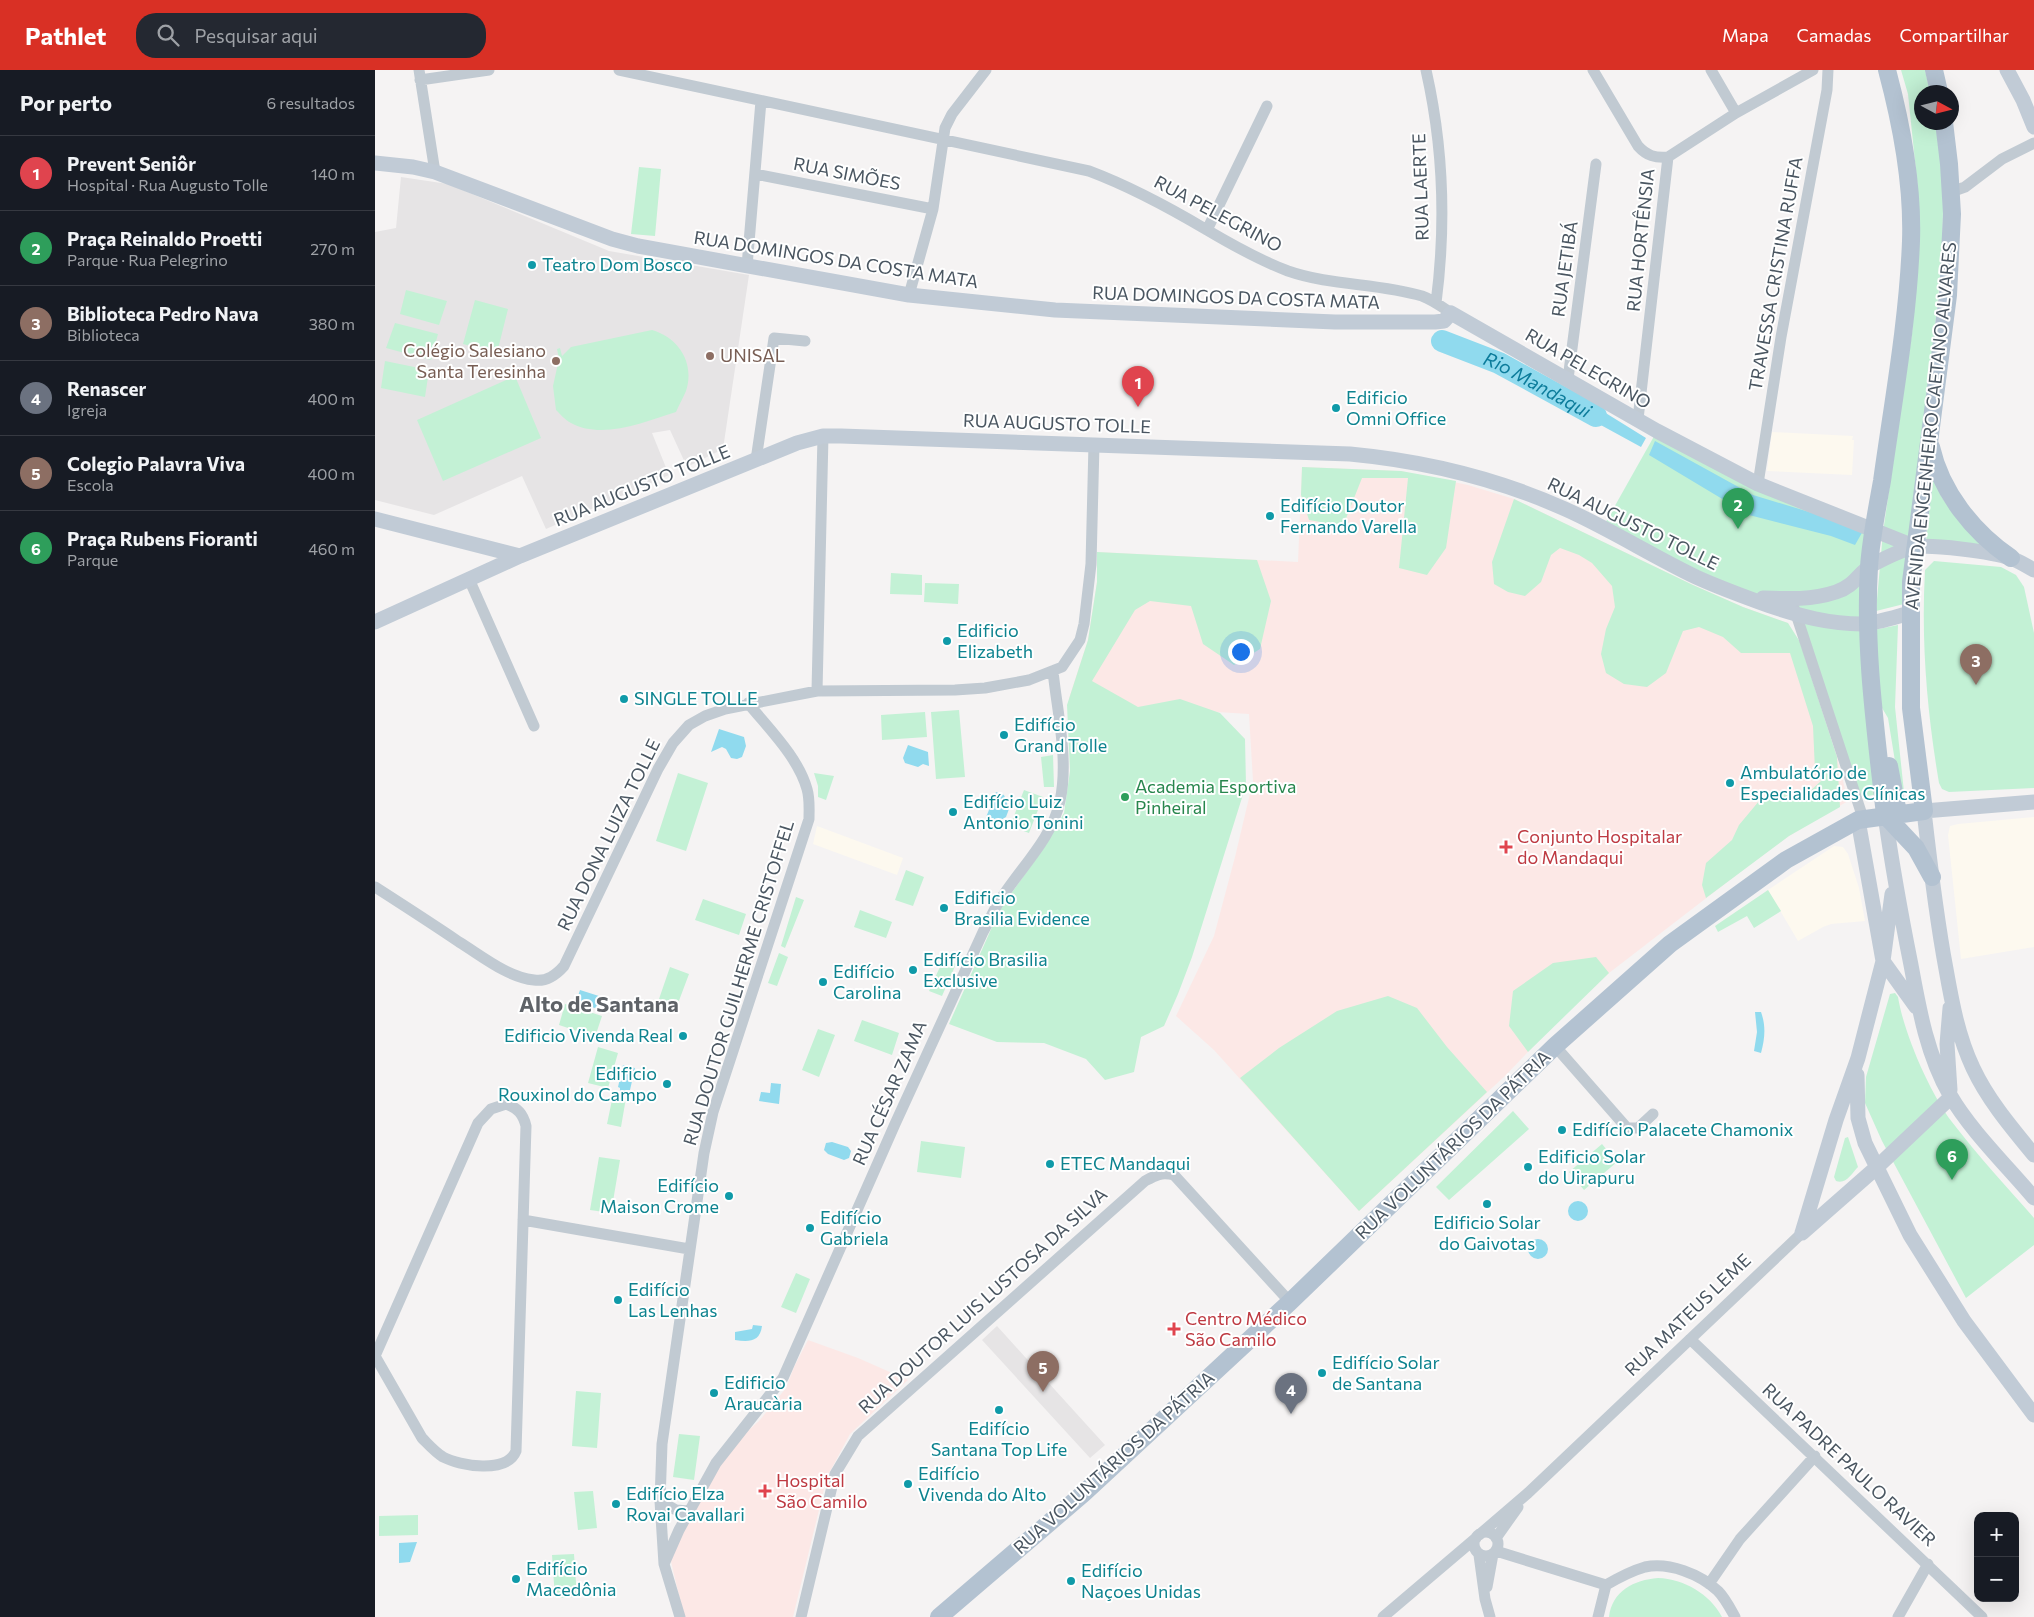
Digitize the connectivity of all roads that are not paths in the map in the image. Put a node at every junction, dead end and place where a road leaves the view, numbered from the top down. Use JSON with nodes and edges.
{"nodes":[{"id":1,"x":489,"y":70,"type":"edge"},
{"id":2,"x":619,"y":70,"type":"edge"},
{"id":3,"x":986,"y":70,"type":"edge"},
{"id":4,"x":1426,"y":70,"type":"edge"},
{"id":5,"x":1593,"y":70,"type":"edge"},
{"id":6,"x":1711,"y":70,"type":"edge"},
{"id":7,"x":1813,"y":70,"type":"edge"},
{"id":8,"x":1828,"y":70,"type":"edge"},
{"id":9,"x":1887,"y":70,"type":"edge"},
{"id":10,"x":1934,"y":70,"type":"edge"},
{"id":11,"x":2007,"y":70,"type":"edge"},
{"id":12,"x":419,"y":75,"type":"edge"},
{"id":13,"x":1937,"y":85,"type":"edge"},
{"id":14,"x":761,"y":101,"type":"junction"},
{"id":15,"x":1267,"y":106,"type":"dead end"},
{"id":16,"x":1736,"y":113,"type":"junction"},
{"id":17,"x":2034,"y":127,"type":"edge"},
{"id":18,"x":1945,"y":130,"type":"edge"},
{"id":19,"x":943,"y":140,"type":"junction"},
{"id":20,"x":2034,"y":143,"type":"edge"},
{"id":21,"x":1668,"y":157,"type":"junction"},
{"id":22,"x":375,"y":163,"type":"edge"},
{"id":23,"x":1597,"y":164,"type":"dead end"},
{"id":24,"x":435,"y":172,"type":"junction"},
{"id":25,"x":755,"y":174,"type":"junction"},
{"id":26,"x":1951,"y":192,"type":"junction"},
{"id":27,"x":933,"y":209,"type":"junction"},
{"id":28,"x":1207,"y":230,"type":"junction"},
{"id":29,"x":747,"y":266,"type":"junction"},
{"id":30,"x":909,"y":294,"type":"junction"},
{"id":31,"x":1436,"y":303,"type":"junction"},
{"id":32,"x":1451,"y":313,"type":"junction"},
{"id":33,"x":805,"y":341,"type":"dead end"},
{"id":34,"x":1568,"y":378,"type":"junction"},
{"id":35,"x":1639,"y":419,"type":"junction"},
{"id":36,"x":823,"y":436,"type":"junction"},
{"id":37,"x":1929,"y":439,"type":"junction"},
{"id":38,"x":1094,"y":444,"type":"junction"},
{"id":39,"x":756,"y":460,"type":"junction"},
{"id":40,"x":1758,"y":484,"type":"junction"},
{"id":41,"x":375,"y":519,"type":"edge"},
{"id":42,"x":1874,"y":530,"type":"junction"},
{"id":43,"x":1916,"y":547,"type":"junction"},
{"id":44,"x":520,"y":556,"type":"junction"},
{"id":45,"x":2011,"y":558,"type":"junction"},
{"id":46,"x":1869,"y":566,"type":"junction"},
{"id":47,"x":2034,"y":570,"type":"edge"},
{"id":48,"x":469,"y":579,"type":"junction"},
{"id":49,"x":1746,"y":597,"type":"junction"},
{"id":50,"x":1791,"y":599,"type":"junction"},
{"id":51,"x":1910,"y":613,"type":"junction"},
{"id":52,"x":1796,"y":615,"type":"junction"},
{"id":53,"x":375,"y":622,"type":"edge"},
{"id":54,"x":1867,"y":623,"type":"junction"},
{"id":55,"x":1053,"y":671,"type":"junction"},
{"id":56,"x":817,"y":691,"type":"junction"},
{"id":57,"x":748,"y":703,"type":"junction"},
{"id":58,"x":534,"y":726,"type":"dead end"},
{"id":59,"x":2034,"y":802,"type":"edge"},
{"id":60,"x":1924,"y":810,"type":"junction"},
{"id":61,"x":1892,"y":814,"type":"junction"},
{"id":62,"x":1860,"y":819,"type":"junction"},
{"id":63,"x":1932,"y":877,"type":"junction"},
{"id":64,"x":1894,"y":880,"type":"junction"},
{"id":65,"x":375,"y":887,"type":"edge"},
{"id":66,"x":1883,"y":962,"type":"junction"},
{"id":67,"x":1951,"y":997,"type":"junction"},
{"id":68,"x":1920,"y":1012,"type":"junction"},
{"id":69,"x":1555,"y":1046,"type":"junction"},
{"id":70,"x":1858,"y":1058,"type":"junction"},
{"id":71,"x":1951,"y":1097,"type":"junction"},
{"id":72,"x":1653,"y":1114,"type":"dead end"},
{"id":73,"x":2034,"y":1155,"type":"edge"},
{"id":74,"x":1876,"y":1168,"type":"junction"},
{"id":75,"x":2034,"y":1198,"type":"edge"},
{"id":76,"x":523,"y":1220,"type":"junction"},
{"id":77,"x":1802,"y":1232,"type":"junction"},
{"id":78,"x":689,"y":1249,"type":"junction"},
{"id":79,"x":1290,"y":1302,"type":"junction"},
{"id":80,"x":1691,"y":1339,"type":"junction"},
{"id":81,"x":375,"y":1356,"type":"edge"},
{"id":82,"x":2034,"y":1415,"type":"edge"},
{"id":83,"x":1815,"y":1456,"type":"junction"},
{"id":84,"x":1528,"y":1493,"type":"junction"},
{"id":85,"x":660,"y":1501,"type":"junction"},
{"id":86,"x":689,"y":1511,"type":"junction"},
{"id":87,"x":1477,"y":1536,"type":"junction"},
{"id":88,"x":1496,"y":1538,"type":"junction"},
{"id":89,"x":1478,"y":1553,"type":"junction"},
{"id":90,"x":1495,"y":1553,"type":"junction"},
{"id":91,"x":1447,"y":1563,"type":"junction"},
{"id":92,"x":664,"y":1564,"type":"junction"},
{"id":93,"x":1928,"y":1564,"type":"junction"},
{"id":94,"x":1709,"y":1584,"type":"junction"},
{"id":95,"x":1606,"y":1585,"type":"junction"},
{"id":96,"x":1485,"y":1599,"type":"junction"},
{"id":97,"x":1385,"y":1616,"type":"edge"},
{"id":98,"x":680,"y":1617,"type":"edge"},
{"id":99,"x":801,"y":1617,"type":"edge"},
{"id":100,"x":939,"y":1617,"type":"edge"},
{"id":101,"x":1490,"y":1617,"type":"edge"},
{"id":102,"x":1597,"y":1617,"type":"edge"},
{"id":103,"x":1735,"y":1617,"type":"edge"},
{"id":104,"x":1898,"y":1617,"type":"edge"},
{"id":105,"x":1982,"y":1617,"type":"edge"}],
"edges":[{"from":1,"to":12,"type":"street"},
{"from":2,"to":14,"type":"street","name":"RUA PELEGRINO"},
{"from":3,"to":19,"type":"street"},
{"from":4,"to":31,"type":"street","name":"RUA LAERTE"},
{"from":5,"to":21,"type":"street","name":"RUA HORTÊNSIA"},
{"from":6,"to":16,"type":"street"},
{"from":7,"to":16,"type":"street"},
{"from":8,"to":40,"type":"street","name":"TRAVESSA CRISTINA RUFFA"},
{"from":9,"to":42,"type":"main road"},
{"from":10,"to":13,"type":"main road"},
{"from":11,"to":17,"type":"street"},
{"from":12,"to":24,"type":"street"},
{"from":14,"to":19,"type":"street","name":"RUA PELEGRINO"},
{"from":14,"to":25,"type":"street"},
{"from":15,"to":28,"type":"street"},
{"from":16,"to":21,"type":"street"},
{"from":18,"to":26,"type":"main road","name":"AVENIDA ENGENHEIRO CAETANO ALVARES"},
{"from":19,"to":27,"type":"street"},
{"from":19,"to":28,"type":"street","name":"RUA PELEGRINO"},
{"from":20,"to":26,"type":"street"},
{"from":21,"to":35,"type":"street","name":"RUA HORTÊNSIA"},
{"from":22,"to":24,"type":"street","name":"RUA DOMINGOS DA COSTA MATA"},
{"from":23,"to":34,"type":"street","name":"RUA JETIBÁ"},
{"from":24,"to":29,"type":"street","name":"RUA DOMINGOS DA COSTA MATA"},
{"from":25,"to":27,"type":"street","name":"RUA SIMÕES"},
{"from":25,"to":29,"type":"street"},
{"from":26,"to":37,"type":"main road","name":"AVENIDA ENGENHEIRO CAETANO ALVARES"},
{"from":27,"to":30,"type":"street"},
{"from":28,"to":31,"type":"street","name":"RUA PELEGRINO"},
{"from":29,"to":30,"type":"street","name":"RUA DOMINGOS DA COSTA MATA"},
{"from":30,"to":32,"type":"street","name":"RUA DOMINGOS DA COSTA MATA"},
{"from":31,"to":32,"type":"street","name":"RUA PELEGRINO"},
{"from":32,"to":34,"type":"street","name":"RUA PELEGRINO"},
{"from":33,"to":39,"type":"street"},
{"from":34,"to":35,"type":"street","name":"RUA PELEGRINO"},
{"from":35,"to":40,"type":"street","name":"RUA PELEGRINO"},
{"from":36,"to":38,"type":"street","name":"RUA AUGUSTO TOLLE"},
{"from":36,"to":39,"type":"street","name":"RUA AUGUSTO TOLLE"},
{"from":36,"to":56,"type":"street"},
{"from":37,"to":43,"type":"main road","name":"AVENIDA ENGENHEIRO CAETANO ALVARES"},
{"from":37,"to":45,"type":"main road"},
{"from":38,"to":49,"type":"street","name":"RUA AUGUSTO TOLLE"},
{"from":38,"to":55,"type":"street","name":"RUA DONA LUIZA TOLLE"},
{"from":39,"to":44,"type":"street","name":"RUA AUGUSTO TOLLE"},
{"from":40,"to":42,"type":"street","name":"RUA PELEGRINO"},
{"from":41,"to":44,"type":"street"},
{"from":42,"to":43,"type":"street","name":"RUA PELEGRINO"},
{"from":42,"to":46,"type":"main road"},
{"from":43,"to":45,"type":"street"},
{"from":43,"to":46,"type":"street"},
{"from":43,"to":51,"type":"main road","name":"AVENIDA ENGENHEIRO CAETANO ALVARES"},
{"from":44,"to":48,"type":"street","name":"RUA AUGUSTO TOLLE"},
{"from":45,"to":47,"type":"street"},
{"from":46,"to":50,"type":"street","name":"RUA AUGUSTO TOLLE"},
{"from":46,"to":54,"type":"main road"},
{"from":48,"to":53,"type":"street","name":"RUA AUGUSTO TOLLE"},
{"from":48,"to":58,"type":"street"},
{"from":49,"to":50,"type":"street","name":"RUA AUGUSTO TOLLE"},
{"from":49,"to":52,"type":"street","name":"RUA AUGUSTO TOLLE"},
{"from":50,"to":52,"type":"street"},
{"from":51,"to":54,"type":"street","name":"RUA AUGUSTO TOLLE"},
{"from":51,"to":60,"type":"main road","name":"AVENIDA ENGENHEIRO CAETANO ALVARES"},
{"from":52,"to":54,"type":"street","name":"RUA AUGUSTO TOLLE"},
{"from":52,"to":62,"type":"street"},
{"from":54,"to":61,"type":"main road"},
{"from":55,"to":56,"type":"street","name":"RUA DONA LUIZA TOLLE"},
{"from":55,"to":86,"type":"street","name":"RUA CÉSAR ZAMA"},
{"from":56,"to":57,"type":"street","name":"RUA DONA LUIZA TOLLE"},
{"from":57,"to":65,"type":"street","name":"RUA DONA LUIZA TOLLE"},
{"from":57,"to":78,"type":"street","name":"RUA DOUTOR GUILHERME CRISTOFFEL"},
{"from":59,"to":60,"type":"street","name":"RUA VOLUNTÁRIOS DA PÁTRIA"},
{"from":60,"to":61,"type":"main road","name":"RUA VOLUNTÁRIOS DA PÁTRIA"},
{"from":60,"to":63,"type":"street","name":"AVENIDA ENGENHEIRO CAETANO ALVARES"},
{"from":61,"to":62,"type":"main road","name":"RUA VOLUNTÁRIOS DA PÁTRIA"},
{"from":61,"to":63,"type":"main road"},
{"from":61,"to":64,"type":"street"},
{"from":62,"to":66,"type":"street"},
{"from":62,"to":69,"type":"main road","name":"RUA VOLUNTÁRIOS DA PÁTRIA"},
{"from":63,"to":67,"type":"street","name":"AVENIDA ENGENHEIRO CAETANO ALVARES"},
{"from":64,"to":66,"type":"street"},
{"from":64,"to":68,"type":"street"},
{"from":66,"to":68,"type":"street"},
{"from":66,"to":70,"type":"street"},
{"from":67,"to":71,"type":"street"},
{"from":67,"to":73,"type":"street","name":"AVENIDA ENGENHEIRO CAETANO ALVARES"},
{"from":68,"to":71,"type":"street"},
{"from":69,"to":72,"type":"street"},
{"from":69,"to":79,"type":"main road","name":"RUA VOLUNTÁRIOS DA PÁTRIA"},
{"from":70,"to":74,"type":"street"},
{"from":70,"to":77,"type":"street"},
{"from":71,"to":74,"type":"street","name":"RUA MATEUS LEME"},
{"from":71,"to":75,"type":"street"},
{"from":74,"to":77,"type":"street","name":"RUA MATEUS LEME"},
{"from":74,"to":82,"type":"street"},
{"from":76,"to":78,"type":"street"},
{"from":76,"to":81,"type":"street"},
{"from":76,"to":81,"type":"street"},
{"from":77,"to":80,"type":"street","name":"RUA MATEUS LEME"},
{"from":78,"to":85,"type":"street","name":"RUA DOUTOR GUILHERME CRISTOFFEL"},
{"from":79,"to":99,"type":"street","name":"RUA DOUTOR LUIS LUSTOSA DA SILVA"},
{"from":79,"to":100,"type":"main road","name":"RUA VOLUNTÁRIOS DA PÁTRIA"},
{"from":80,"to":83,"type":"street","name":"RUA PADRE PAULO RAVIER"},
{"from":80,"to":84,"type":"street","name":"RUA MATEUS LEME"},
{"from":83,"to":93,"type":"street","name":"RUA PADRE PAULO RAVIER"},
{"from":83,"to":94,"type":"street"},
{"from":84,"to":87,"type":"street","name":"RUA MATEUS LEME"},
{"from":84,"to":88,"type":"street","name":"RUA MATEUS LEME"},
{"from":85,"to":86,"type":"street"},
{"from":85,"to":92,"type":"street","name":"RUA DOUTOR GUILHERME CRISTOFFEL"},
{"from":86,"to":92,"type":"street","name":"RUA CÉSAR ZAMA"},
{"from":87,"to":88,"type":"street"},
{"from":87,"to":89,"type":"street"},
{"from":87,"to":91,"type":"street","name":"RUA MATEUS LEME"},
{"from":88,"to":90,"type":"street"},
{"from":89,"to":90,"type":"street"},
{"from":89,"to":91,"type":"street","name":"RUA MATEUS LEME"},
{"from":89,"to":96,"type":"street"},
{"from":90,"to":95,"type":"street"},
{"from":90,"to":96,"type":"street"},
{"from":91,"to":97,"type":"street","name":"RUA MATEUS LEME"},
{"from":92,"to":98,"type":"street","name":"RUA DOUTOR GUILHERME CRISTOFFEL"},
{"from":93,"to":104,"type":"street"},
{"from":93,"to":105,"type":"street","name":"RUA PADRE PAULO RAVIER"},
{"from":94,"to":95,"type":"street"},
{"from":94,"to":103,"type":"street"},
{"from":95,"to":102,"type":"street"},
{"from":96,"to":101,"type":"street"}]}
